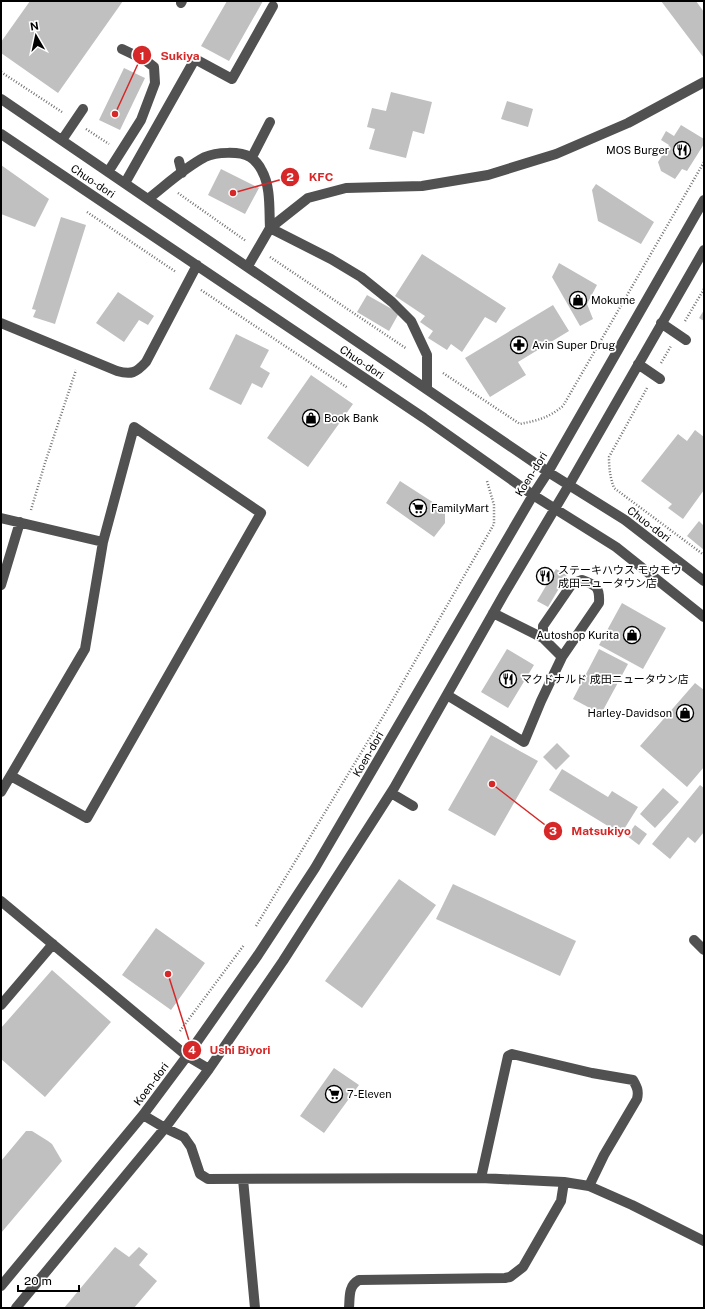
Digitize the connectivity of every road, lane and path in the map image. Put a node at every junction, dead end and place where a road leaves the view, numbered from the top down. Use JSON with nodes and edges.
{"nodes":[{"id":1,"x":273,"y":6,"type":"dead end"},
{"id":2,"x":122,"y":49,"type":"dead end"},
{"id":3,"x":1,"y":72,"type":"edge"},
{"id":4,"x":704,"y":82,"type":"edge"},
{"id":5,"x":1,"y":99,"type":"edge"},
{"id":6,"x":83,"y":109,"type":"dead end"},
{"id":7,"x":75,"y":121,"type":"junction"},
{"id":8,"x":270,"y":122,"type":"dead end"},
{"id":9,"x":1,"y":134,"type":"edge"},
{"id":10,"x":62,"y":140,"type":"junction"},
{"id":11,"x":121,"y":152,"type":"junction"},
{"id":12,"x":252,"y":157,"type":"junction"},
{"id":13,"x":179,"y":161,"type":"dead end"},
{"id":14,"x":704,"y":162,"type":"edge"},
{"id":15,"x":108,"y":172,"type":"junction"},
{"id":16,"x":182,"y":173,"type":"junction"},
{"id":17,"x":125,"y":183,"type":"junction"},
{"id":18,"x":166,"y":184,"type":"junction"},
{"id":19,"x":148,"y":199,"type":"junction"},
{"id":20,"x":704,"y":200,"type":"edge"},
{"id":21,"x":85,"y":211,"type":"dead end"},
{"id":22,"x":270,"y":228,"type":"junction"},
{"id":23,"x":258,"y":249,"type":"junction"},
{"id":24,"x":704,"y":250,"type":"edge"},
{"id":25,"x":197,"y":265,"type":"junction"},
{"id":26,"x":248,"y":266,"type":"junction"},
{"id":27,"x":189,"y":281,"type":"junction"},
{"id":28,"x":704,"y":289,"type":"edge"},
{"id":29,"x":1,"y":323,"type":"edge"},
{"id":30,"x":661,"y":323,"type":"junction"},
{"id":31,"x":682,"y":337,"type":"junction"},
{"id":32,"x":81,"y":356,"type":"junction"},
{"id":33,"x":427,"y":363,"type":"junction"},
{"id":34,"x":638,"y":364,"type":"junction"},
{"id":35,"x":657,"y":377,"type":"junction"},
{"id":36,"x":427,"y":389,"type":"junction"},
{"id":37,"x":354,"y":392,"type":"dead end"},
{"id":38,"x":548,"y":472,"type":"junction"},
{"id":39,"x":487,"y":481,"type":"dead end"},
{"id":40,"x":569,"y":485,"type":"junction"},
{"id":41,"x":533,"y":495,"type":"junction"},
{"id":42,"x":555,"y":509,"type":"junction"},
{"id":43,"x":1,"y":518,"type":"edge"},
{"id":44,"x":23,"y":523,"type":"junction"},
{"id":45,"x":103,"y":542,"type":"junction"},
{"id":46,"x":704,"y":555,"type":"edge"},
{"id":47,"x":704,"y":581,"type":"edge"},
{"id":48,"x":1,"y":585,"type":"edge"},
{"id":49,"x":493,"y":613,"type":"junction"},
{"id":50,"x":704,"y":617,"type":"edge"},
{"id":51,"x":543,"y":638,"type":"junction"},
{"id":52,"x":562,"y":657,"type":"junction"},
{"id":53,"x":447,"y":695,"type":"junction"},
{"id":54,"x":11,"y":776,"type":"junction"},
{"id":55,"x":1,"y":792,"type":"edge"},
{"id":56,"x":391,"y":793,"type":"junction"},
{"id":57,"x":413,"y":806,"type":"dead end"},
{"id":58,"x":1,"y":901,"type":"edge"},
{"id":59,"x":253,"y":932,"type":"dead end"},
{"id":60,"x":694,"y":940,"type":"dead end"},
{"id":61,"x":53,"y":944,"type":"junction"},
{"id":62,"x":245,"y":944,"type":"dead end"},
{"id":63,"x":704,"y":950,"type":"edge"},
{"id":64,"x":1,"y":1005,"type":"edge"},
{"id":65,"x":171,"y":1043,"type":"junction"},
{"id":66,"x":187,"y":1056,"type":"junction"},
{"id":67,"x":209,"y":1069,"type":"junction"},
{"id":68,"x":143,"y":1115,"type":"junction"},
{"id":69,"x":165,"y":1128,"type":"junction"},
{"id":70,"x":481,"y":1178,"type":"junction"},
{"id":71,"x":243,"y":1179,"type":"junction"},
{"id":72,"x":564,"y":1182,"type":"junction"},
{"id":73,"x":589,"y":1186,"type":"junction"},
{"id":74,"x":704,"y":1241,"type":"edge"},
{"id":75,"x":1,"y":1286,"type":"edge"},
{"id":76,"x":16,"y":1308,"type":"edge"},
{"id":77,"x":255,"y":1308,"type":"edge"},
{"id":78,"x":349,"y":1308,"type":"edge"}],
"edges":[{"from":1,"to":17,"type":"street"},
{"from":2,"to":11,"type":"street"},
{"from":3,"to":7,"type":"path"},
{"from":4,"to":22,"type":"street"},
{"from":5,"to":10,"type":"street","name":"Chuo-dori"},
{"from":6,"to":7,"type":"street"},
{"from":7,"to":10,"type":"street"},
{"from":7,"to":11,"type":"path"},
{"from":8,"to":12,"type":"street"},
{"from":9,"to":25,"type":"street","name":"Chuo-dori"},
{"from":10,"to":15,"type":"street","name":"Chuo-dori"},
{"from":11,"to":15,"type":"street"},
{"from":12,"to":16,"type":"street"},
{"from":12,"to":22,"type":"street"},
{"from":13,"to":16,"type":"street"},
{"from":14,"to":33,"type":"path"},
{"from":15,"to":17,"type":"street","name":"Chuo-dori"},
{"from":16,"to":18,"type":"street"},
{"from":17,"to":19,"type":"street","name":"Chuo-dori"},
{"from":18,"to":19,"type":"street"},
{"from":18,"to":23,"type":"path"},
{"from":19,"to":26,"type":"street","name":"Chuo-dori"},
{"from":20,"to":38,"type":"street","name":"Koen-dori"},
{"from":21,"to":27,"type":"path"},
{"from":22,"to":23,"type":"street"},
{"from":22,"to":33,"type":"street"},
{"from":23,"to":26,"type":"street"},
{"from":23,"to":33,"type":"path"},
{"from":24,"to":30,"type":"street"},
{"from":25,"to":27,"type":"street"},
{"from":25,"to":41,"type":"street","name":"Chuo-dori"},
{"from":26,"to":36,"type":"street","name":"Chuo-dori"},
{"from":27,"to":32,"type":"street"},
{"from":27,"to":37,"type":"path"},
{"from":28,"to":31,"type":"path"},
{"from":29,"to":32,"type":"street"},
{"from":30,"to":31,"type":"street"},
{"from":30,"to":34,"type":"street"},
{"from":31,"to":35,"type":"path"},
{"from":32,"to":44,"type":"path"},
{"from":33,"to":36,"type":"street"},
{"from":34,"to":35,"type":"street"},
{"from":34,"to":40,"type":"street"},
{"from":35,"to":46,"type":"path"},
{"from":36,"to":38,"type":"street","name":"Chuo-dori"},
{"from":38,"to":40,"type":"street","name":"Chuo-dori"},
{"from":38,"to":41,"type":"street","name":"Koen-dori"},
{"from":39,"to":59,"type":"path"},
{"from":40,"to":42,"type":"street"},
{"from":40,"to":47,"type":"street","name":"Chuo-dori"},
{"from":41,"to":42,"type":"street","name":"Chuo-dori"},
{"from":41,"to":66,"type":"street","name":"Koen-dori"},
{"from":42,"to":49,"type":"street"},
{"from":42,"to":50,"type":"street","name":"Chuo-dori"},
{"from":43,"to":44,"type":"street"},
{"from":44,"to":45,"type":"street"},
{"from":44,"to":48,"type":"street"},
{"from":45,"to":54,"type":"street"},
{"from":45,"to":54,"type":"street"},
{"from":49,"to":51,"type":"street"},
{"from":49,"to":53,"type":"street"},
{"from":51,"to":52,"type":"street"},
{"from":51,"to":52,"type":"street"},
{"from":52,"to":53,"type":"street"},
{"from":53,"to":56,"type":"street"},
{"from":54,"to":55,"type":"street"},
{"from":56,"to":57,"type":"street"},
{"from":56,"to":67,"type":"street"},
{"from":58,"to":61,"type":"street"},
{"from":60,"to":63,"type":"street"},
{"from":61,"to":64,"type":"street"},
{"from":61,"to":65,"type":"street"},
{"from":62,"to":65,"type":"path"},
{"from":65,"to":66,"type":"street"},
{"from":66,"to":67,"type":"street"},
{"from":66,"to":68,"type":"street","name":"Koen-dori"},
{"from":67,"to":69,"type":"street"},
{"from":68,"to":69,"type":"street"},
{"from":68,"to":75,"type":"street","name":"Koen-dori"},
{"from":69,"to":71,"type":"street"},
{"from":69,"to":76,"type":"street"},
{"from":70,"to":71,"type":"street"},
{"from":70,"to":72,"type":"street"},
{"from":70,"to":73,"type":"street"},
{"from":71,"to":77,"type":"street"},
{"from":72,"to":73,"type":"street"},
{"from":72,"to":78,"type":"street"},
{"from":73,"to":74,"type":"street"}]}
